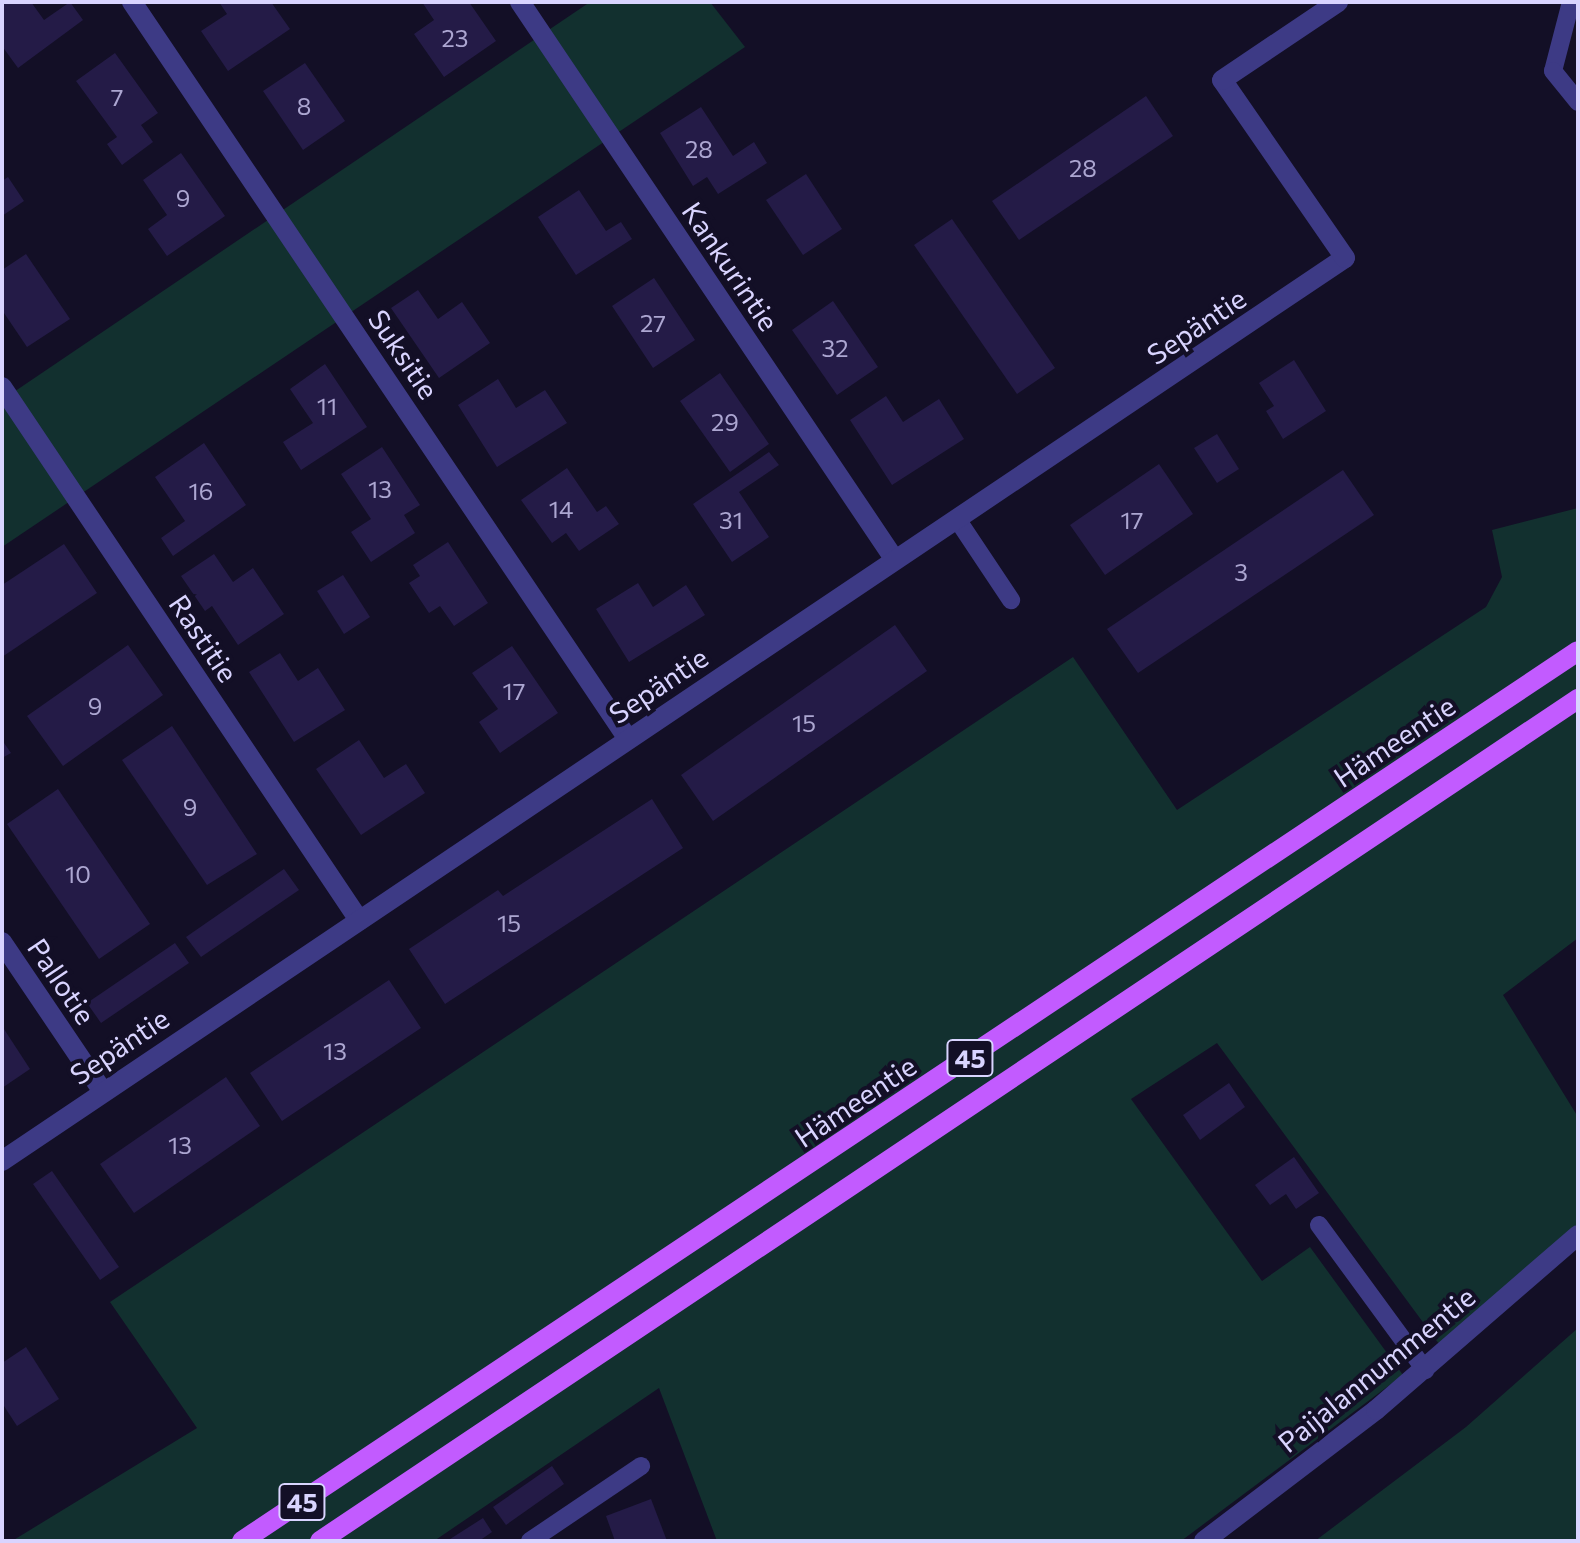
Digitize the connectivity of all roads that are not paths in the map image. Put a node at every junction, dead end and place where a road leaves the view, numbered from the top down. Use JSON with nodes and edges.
{"nodes":[{"id":1,"x":132,"y":2,"type":"edge"},
{"id":2,"x":520,"y":2,"type":"edge"},
{"id":3,"x":1338,"y":2,"type":"edge"},
{"id":4,"x":1571,"y":2,"type":"edge"},
{"id":5,"x":1578,"y":102,"type":"edge"},
{"id":6,"x":2,"y":387,"type":"edge"},
{"id":7,"x":959,"y":522,"type":"junction"},
{"id":8,"x":895,"y":560,"type":"junction"},
{"id":9,"x":1011,"y":600,"type":"dead end"},
{"id":10,"x":1578,"y":651,"type":"edge"},
{"id":11,"x":1578,"y":699,"type":"edge"},
{"id":12,"x":628,"y":739,"type":"junction"},
{"id":13,"x":359,"y":920,"type":"junction"},
{"id":14,"x":2,"y":942,"type":"edge"},
{"id":15,"x":102,"y":1090,"type":"junction"},
{"id":16,"x":2,"y":1161,"type":"edge"},
{"id":17,"x":1319,"y":1225,"type":"dead end"},
{"id":18,"x":1578,"y":1235,"type":"edge"},
{"id":19,"x":1425,"y":1370,"type":"junction"},
{"id":20,"x":641,"y":1466,"type":"dead end"},
{"id":21,"x":242,"y":1541,"type":"edge"},
{"id":22,"x":320,"y":1541,"type":"edge"},
{"id":23,"x":530,"y":1541,"type":"edge"},
{"id":24,"x":1204,"y":1541,"type":"edge"}],
"edges":[{"from":1,"to":12,"type":"street","name":"Suksitie"},
{"from":2,"to":8,"type":"street","name":"Kankurintie"},
{"from":3,"to":7,"type":"street","name":"Sepäntie"},
{"from":4,"to":5,"type":"lane"},
{"from":6,"to":13,"type":"street","name":"Rastitie"},
{"from":7,"to":8,"type":"street","name":"Sepäntie"},
{"from":7,"to":9,"type":"lane"},
{"from":8,"to":12,"type":"street","name":"Sepäntie"},
{"from":10,"to":21,"type":"main road","name":"Hämeentie","number":"45"},
{"from":11,"to":22,"type":"main road","number":"45"},
{"from":12,"to":13,"type":"street","name":"Sepäntie"},
{"from":13,"to":15,"type":"street","name":"Sepäntie"},
{"from":14,"to":15,"type":"street","name":"Pallotie"},
{"from":15,"to":16,"type":"street","name":"Sepäntie"},
{"from":17,"to":19,"type":"lane"},
{"from":18,"to":19,"type":"street","name":"Paijalannummentie"},
{"from":19,"to":24,"type":"street","name":"Paijalannummentie"},
{"from":20,"to":23,"type":"lane"}]}
